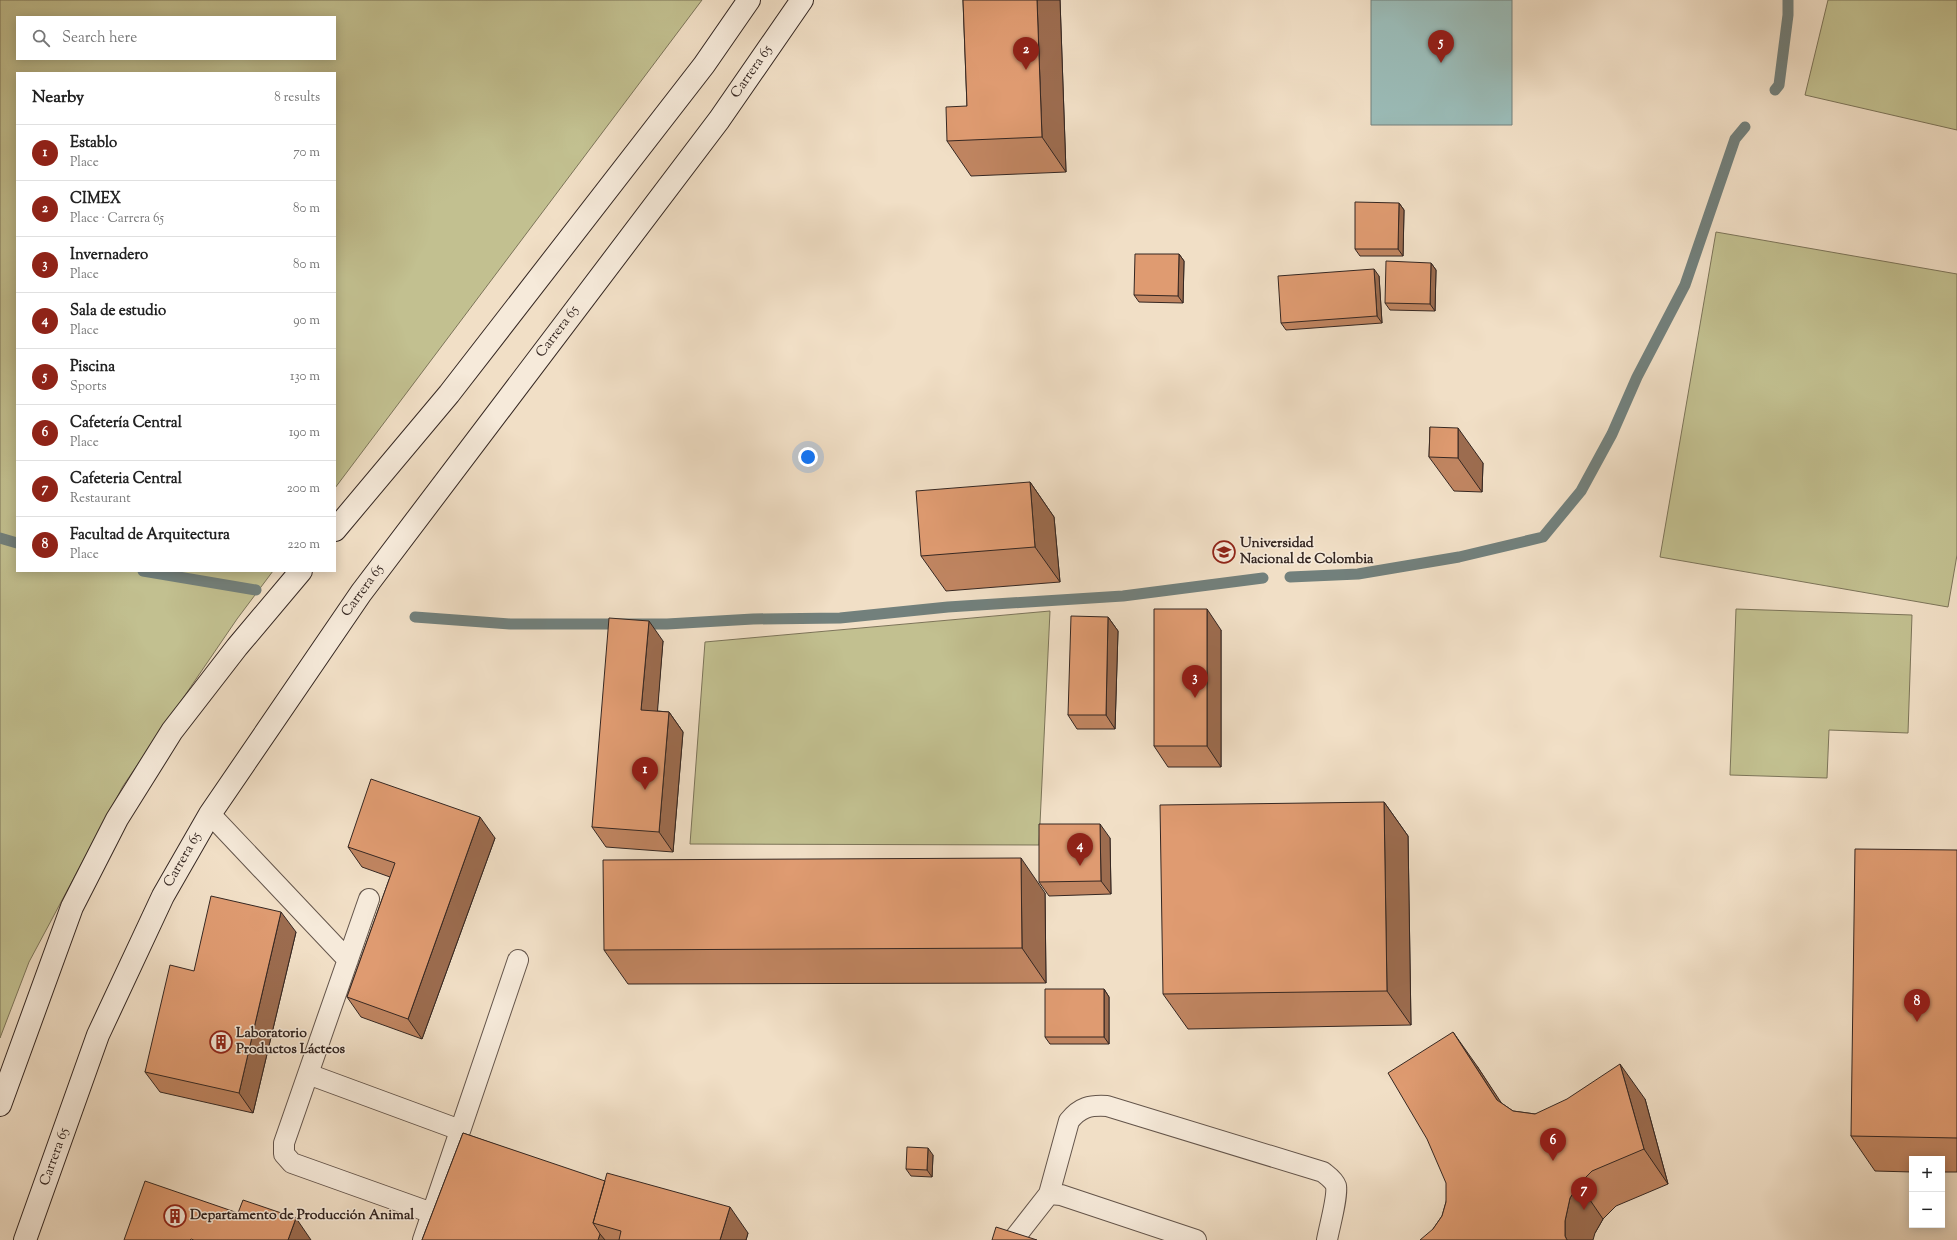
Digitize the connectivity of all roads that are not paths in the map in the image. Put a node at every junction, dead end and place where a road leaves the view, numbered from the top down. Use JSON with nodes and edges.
{"nodes":[{"id":1,"x":749,"y":0,"type":"edge"},
{"id":2,"x":802,"y":0,"type":"edge"},
{"id":3,"x":336,"y":529,"type":"edge"},
{"id":4,"x":300,"y":572,"type":"edge"},
{"id":5,"x":210,"y":814,"type":"junction"},
{"id":6,"x":369,"y":899,"type":"dead end"},
{"id":7,"x":348,"y":960,"type":"junction"},
{"id":8,"x":518,"y":960,"type":"dead end"},
{"id":9,"x":308,"y":1074,"type":"junction"},
{"id":10,"x":0,"y":1105,"type":"edge"},
{"id":11,"x":460,"y":1130,"type":"junction"},
{"id":12,"x":1048,"y":1194,"type":"junction"},
{"id":13,"x":432,"y":1213,"type":"junction"},
{"id":14,"x":25,"y":1240,"type":"edge"},
{"id":15,"x":423,"y":1240,"type":"edge"},
{"id":16,"x":1013,"y":1240,"type":"edge"},
{"id":17,"x":1196,"y":1240,"type":"edge"},
{"id":18,"x":1327,"y":1240,"type":"edge"}],
"edges":[{"from":1,"to":3,"type":"main road"},
{"from":2,"to":5,"type":"main road","name":"Carrera 65"},
{"from":4,"to":10,"type":"main road"},
{"from":5,"to":7,"type":"lane"},
{"from":5,"to":14,"type":"main road","name":"Carrera 65"},
{"from":6,"to":7,"type":"lane"},
{"from":7,"to":9,"type":"lane"},
{"from":8,"to":11,"type":"lane"},
{"from":9,"to":11,"type":"lane"},
{"from":9,"to":13,"type":"lane"},
{"from":11,"to":13,"type":"lane"},
{"from":12,"to":16,"type":"lane"},
{"from":12,"to":17,"type":"lane"},
{"from":12,"to":18,"type":"lane"},
{"from":13,"to":15,"type":"lane"}]}
